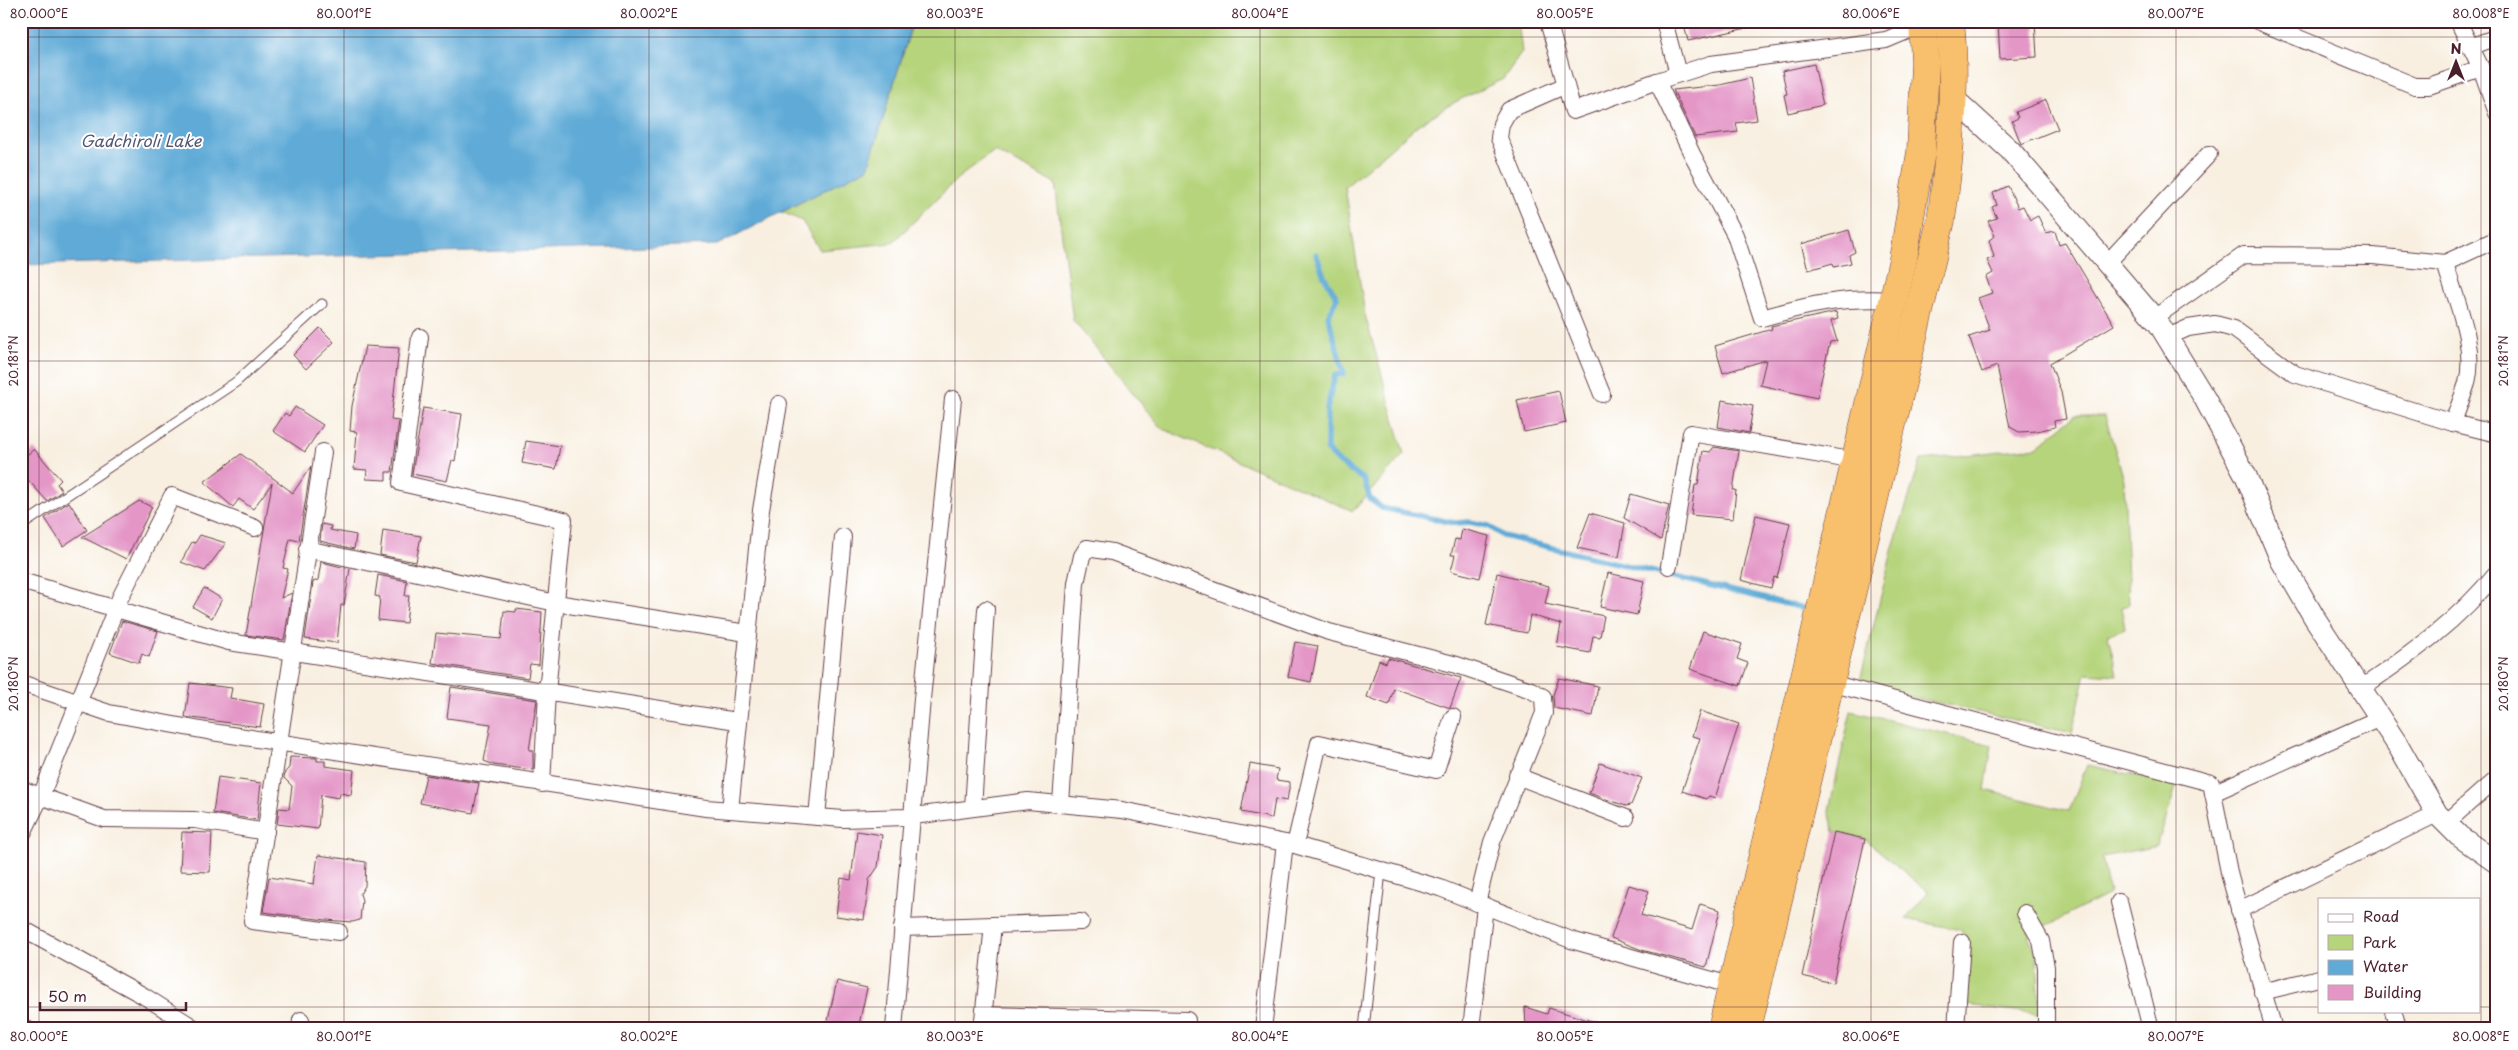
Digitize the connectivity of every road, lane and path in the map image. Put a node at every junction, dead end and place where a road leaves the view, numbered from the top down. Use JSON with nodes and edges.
{"nodes":[{"id":1,"x":1548,"y":21,"type":"edge"},
{"id":2,"x":1664,"y":21,"type":"edge"},
{"id":3,"x":1950,"y":21,"type":"edge"},
{"id":4,"x":2258,"y":21,"type":"edge"},
{"id":5,"x":2458,"y":21,"type":"edge"},
{"id":6,"x":1924,"y":22,"type":"edge"},
{"id":7,"x":2497,"y":37,"type":"edge"},
{"id":8,"x":2470,"y":47,"type":"junction"},
{"id":9,"x":2481,"y":68,"type":"junction"},
{"id":10,"x":1678,"y":74,"type":"junction"},
{"id":11,"x":1657,"y":80,"type":"junction"},
{"id":12,"x":1566,"y":85,"type":"junction"},
{"id":13,"x":1952,"y":97,"type":"junction"},
{"id":14,"x":2497,"y":113,"type":"edge"},
{"id":15,"x":2209,"y":154,"type":"dead end"},
{"id":16,"x":2497,"y":238,"type":"edge"},
{"id":17,"x":2108,"y":262,"type":"junction"},
{"id":18,"x":2445,"y":263,"type":"junction"},
{"id":19,"x":1894,"y":300,"type":"junction"},
{"id":20,"x":322,"y":304,"type":"dead end"},
{"id":21,"x":2154,"y":318,"type":"junction"},
{"id":22,"x":420,"y":337,"type":"dead end"},
{"id":23,"x":2168,"y":337,"type":"junction"},
{"id":24,"x":1602,"y":394,"type":"dead end"},
{"id":25,"x":953,"y":399,"type":"dead end"},
{"id":26,"x":779,"y":404,"type":"dead end"},
{"id":27,"x":2453,"y":423,"type":"junction"},
{"id":28,"x":2497,"y":434,"type":"edge"},
{"id":29,"x":323,"y":452,"type":"dead end"},
{"id":30,"x":1856,"y":461,"type":"junction"},
{"id":31,"x":21,"y":526,"type":"edge"},
{"id":32,"x":256,"y":528,"type":"dead end"},
{"id":33,"x":843,"y":538,"type":"dead end"},
{"id":34,"x":307,"y":549,"type":"junction"},
{"id":35,"x":1669,"y":566,"type":"dead end"},
{"id":36,"x":2497,"y":572,"type":"edge"},
{"id":37,"x":21,"y":581,"type":"edge"},
{"id":38,"x":556,"y":603,"type":"junction"},
{"id":39,"x":116,"y":608,"type":"junction"},
{"id":40,"x":986,"y":609,"type":"dead end"},
{"id":41,"x":747,"y":633,"type":"junction"},
{"id":42,"x":294,"y":653,"type":"junction"},
{"id":43,"x":21,"y":683,"type":"edge"},
{"id":44,"x":1830,"y":683,"type":"junction"},
{"id":45,"x":2360,"y":689,"type":"junction"},
{"id":46,"x":547,"y":692,"type":"junction"},
{"id":47,"x":78,"y":702,"type":"junction"},
{"id":48,"x":1453,"y":717,"type":"dead end"},
{"id":49,"x":2380,"y":718,"type":"junction"},
{"id":50,"x":737,"y":722,"type":"junction"},
{"id":51,"x":278,"y":742,"type":"junction"},
{"id":52,"x":1517,"y":776,"type":"junction"},
{"id":53,"x":2497,"y":778,"type":"edge"},
{"id":54,"x":542,"y":784,"type":"junction"},
{"id":55,"x":21,"y":789,"type":"edge"},
{"id":56,"x":2213,"y":793,"type":"junction"},
{"id":57,"x":41,"y":796,"type":"junction"},
{"id":58,"x":1061,"y":804,"type":"junction"},
{"id":59,"x":973,"y":808,"type":"junction"},
{"id":60,"x":730,"y":810,"type":"junction"},
{"id":61,"x":913,"y":816,"type":"junction"},
{"id":62,"x":817,"y":817,"type":"junction"},
{"id":63,"x":1626,"y":818,"type":"dead end"},
{"id":64,"x":2442,"y":818,"type":"junction"},
{"id":65,"x":266,"y":832,"type":"junction"},
{"id":66,"x":21,"y":837,"type":"edge"},
{"id":67,"x":1290,"y":844,"type":"junction"},
{"id":68,"x":2497,"y":863,"type":"edge"},
{"id":69,"x":1381,"y":871,"type":"junction"},
{"id":70,"x":2119,"y":902,"type":"dead end"},
{"id":71,"x":1481,"y":904,"type":"junction"},
{"id":72,"x":2239,"y":910,"type":"junction"},
{"id":73,"x":2025,"y":913,"type":"dead end"},
{"id":74,"x":1080,"y":922,"type":"dead end"},
{"id":75,"x":993,"y":925,"type":"junction"},
{"id":76,"x":21,"y":928,"type":"edge"},
{"id":77,"x":902,"y":928,"type":"junction"},
{"id":78,"x":340,"y":932,"type":"dead end"},
{"id":79,"x":1962,"y":942,"type":"dead end"},
{"id":80,"x":2318,"y":978,"type":"edge"},
{"id":81,"x":1733,"y":986,"type":"junction"},
{"id":82,"x":2262,"y":992,"type":"junction"},
{"id":83,"x":2393,"y":1012,"type":"edge"},
{"id":84,"x":1187,"y":1020,"type":"dead end"},
{"id":85,"x":983,"y":1022,"type":"edge"},
{"id":86,"x":21,"y":1026,"type":"edge"},
{"id":87,"x":26,"y":1029,"type":"edge"},
{"id":88,"x":196,"y":1029,"type":"edge"},
{"id":89,"x":894,"y":1029,"type":"edge"},
{"id":90,"x":1263,"y":1029,"type":"edge"},
{"id":91,"x":1364,"y":1029,"type":"edge"},
{"id":92,"x":1471,"y":1029,"type":"edge"},
{"id":93,"x":1722,"y":1029,"type":"edge"},
{"id":94,"x":1747,"y":1029,"type":"edge"},
{"id":95,"x":1956,"y":1029,"type":"edge"},
{"id":96,"x":2046,"y":1029,"type":"edge"},
{"id":97,"x":2150,"y":1029,"type":"edge"},
{"id":98,"x":2274,"y":1029,"type":"edge"},
{"id":99,"x":2399,"y":1029,"type":"edge"}],
"edges":[{"from":1,"to":12,"type":"street"},
{"from":2,"to":10,"type":"street"},
{"from":3,"to":13,"type":"highway"},
{"from":4,"to":9,"type":"street"},
{"from":5,"to":8,"type":"street"},
{"from":6,"to":10,"type":"street"},
{"from":6,"to":19,"type":"highway"},
{"from":7,"to":8,"type":"street"},
{"from":8,"to":9,"type":"street"},
{"from":9,"to":14,"type":"street"},
{"from":10,"to":11,"type":"street"},
{"from":11,"to":12,"type":"street"},
{"from":11,"to":19,"type":"street"},
{"from":12,"to":24,"type":"street"},
{"from":13,"to":17,"type":"street"},
{"from":13,"to":44,"type":"highway"},
{"from":15,"to":17,"type":"street"},
{"from":16,"to":18,"type":"street"},
{"from":17,"to":21,"type":"street"},
{"from":18,"to":21,"type":"street"},
{"from":18,"to":27,"type":"street"},
{"from":19,"to":30,"type":"highway"},
{"from":20,"to":31,"type":"lane"},
{"from":21,"to":23,"type":"street"},
{"from":22,"to":38,"type":"street"},
{"from":23,"to":27,"type":"street"},
{"from":23,"to":45,"type":"street"},
{"from":25,"to":61,"type":"street"},
{"from":26,"to":41,"type":"street"},
{"from":27,"to":28,"type":"street"},
{"from":29,"to":34,"type":"street"},
{"from":30,"to":35,"type":"street"},
{"from":30,"to":81,"type":"highway"},
{"from":32,"to":39,"type":"street"},
{"from":33,"to":62,"type":"street"},
{"from":34,"to":38,"type":"street"},
{"from":34,"to":42,"type":"street"},
{"from":36,"to":45,"type":"street"},
{"from":37,"to":39,"type":"street"},
{"from":38,"to":41,"type":"street"},
{"from":38,"to":46,"type":"street"},
{"from":39,"to":42,"type":"street"},
{"from":39,"to":47,"type":"street"},
{"from":40,"to":59,"type":"street"},
{"from":41,"to":50,"type":"street"},
{"from":42,"to":46,"type":"street"},
{"from":42,"to":51,"type":"street"},
{"from":43,"to":47,"type":"street"},
{"from":44,"to":56,"type":"street"},
{"from":44,"to":94,"type":"highway"},
{"from":45,"to":49,"type":"street"},
{"from":46,"to":50,"type":"street"},
{"from":46,"to":54,"type":"street"},
{"from":47,"to":51,"type":"street"},
{"from":47,"to":57,"type":"street"},
{"from":48,"to":67,"type":"street"},
{"from":49,"to":56,"type":"street"},
{"from":49,"to":64,"type":"street"},
{"from":50,"to":60,"type":"street"},
{"from":51,"to":54,"type":"street"},
{"from":51,"to":65,"type":"street"},
{"from":52,"to":58,"type":"street"},
{"from":52,"to":63,"type":"street"},
{"from":52,"to":71,"type":"street"},
{"from":53,"to":64,"type":"street"},
{"from":54,"to":60,"type":"street"},
{"from":55,"to":57,"type":"street"},
{"from":56,"to":72,"type":"street"},
{"from":57,"to":65,"type":"street"},
{"from":57,"to":66,"type":"street"},
{"from":58,"to":59,"type":"street"},
{"from":58,"to":67,"type":"street"},
{"from":59,"to":61,"type":"street"},
{"from":60,"to":62,"type":"street"},
{"from":61,"to":62,"type":"street"},
{"from":61,"to":77,"type":"street"},
{"from":64,"to":68,"type":"street"},
{"from":64,"to":72,"type":"street"},
{"from":65,"to":78,"type":"street"},
{"from":67,"to":69,"type":"street"},
{"from":67,"to":90,"type":"street"},
{"from":69,"to":71,"type":"street"},
{"from":69,"to":91,"type":"lane"},
{"from":70,"to":97,"type":"street"},
{"from":71,"to":81,"type":"street"},
{"from":71,"to":92,"type":"street"},
{"from":72,"to":82,"type":"street"},
{"from":73,"to":96,"type":"street"},
{"from":74,"to":75,"type":"street"},
{"from":75,"to":77,"type":"street"},
{"from":75,"to":85,"type":"street"},
{"from":76,"to":88,"type":"street"},
{"from":77,"to":89,"type":"street"},
{"from":79,"to":95,"type":"street"},
{"from":80,"to":82,"type":"street"},
{"from":81,"to":93,"type":"highway"},
{"from":82,"to":98,"type":"street"},
{"from":83,"to":99,"type":"street"},
{"from":84,"to":85,"type":"street"},
{"from":86,"to":87,"type":"street"}]}
